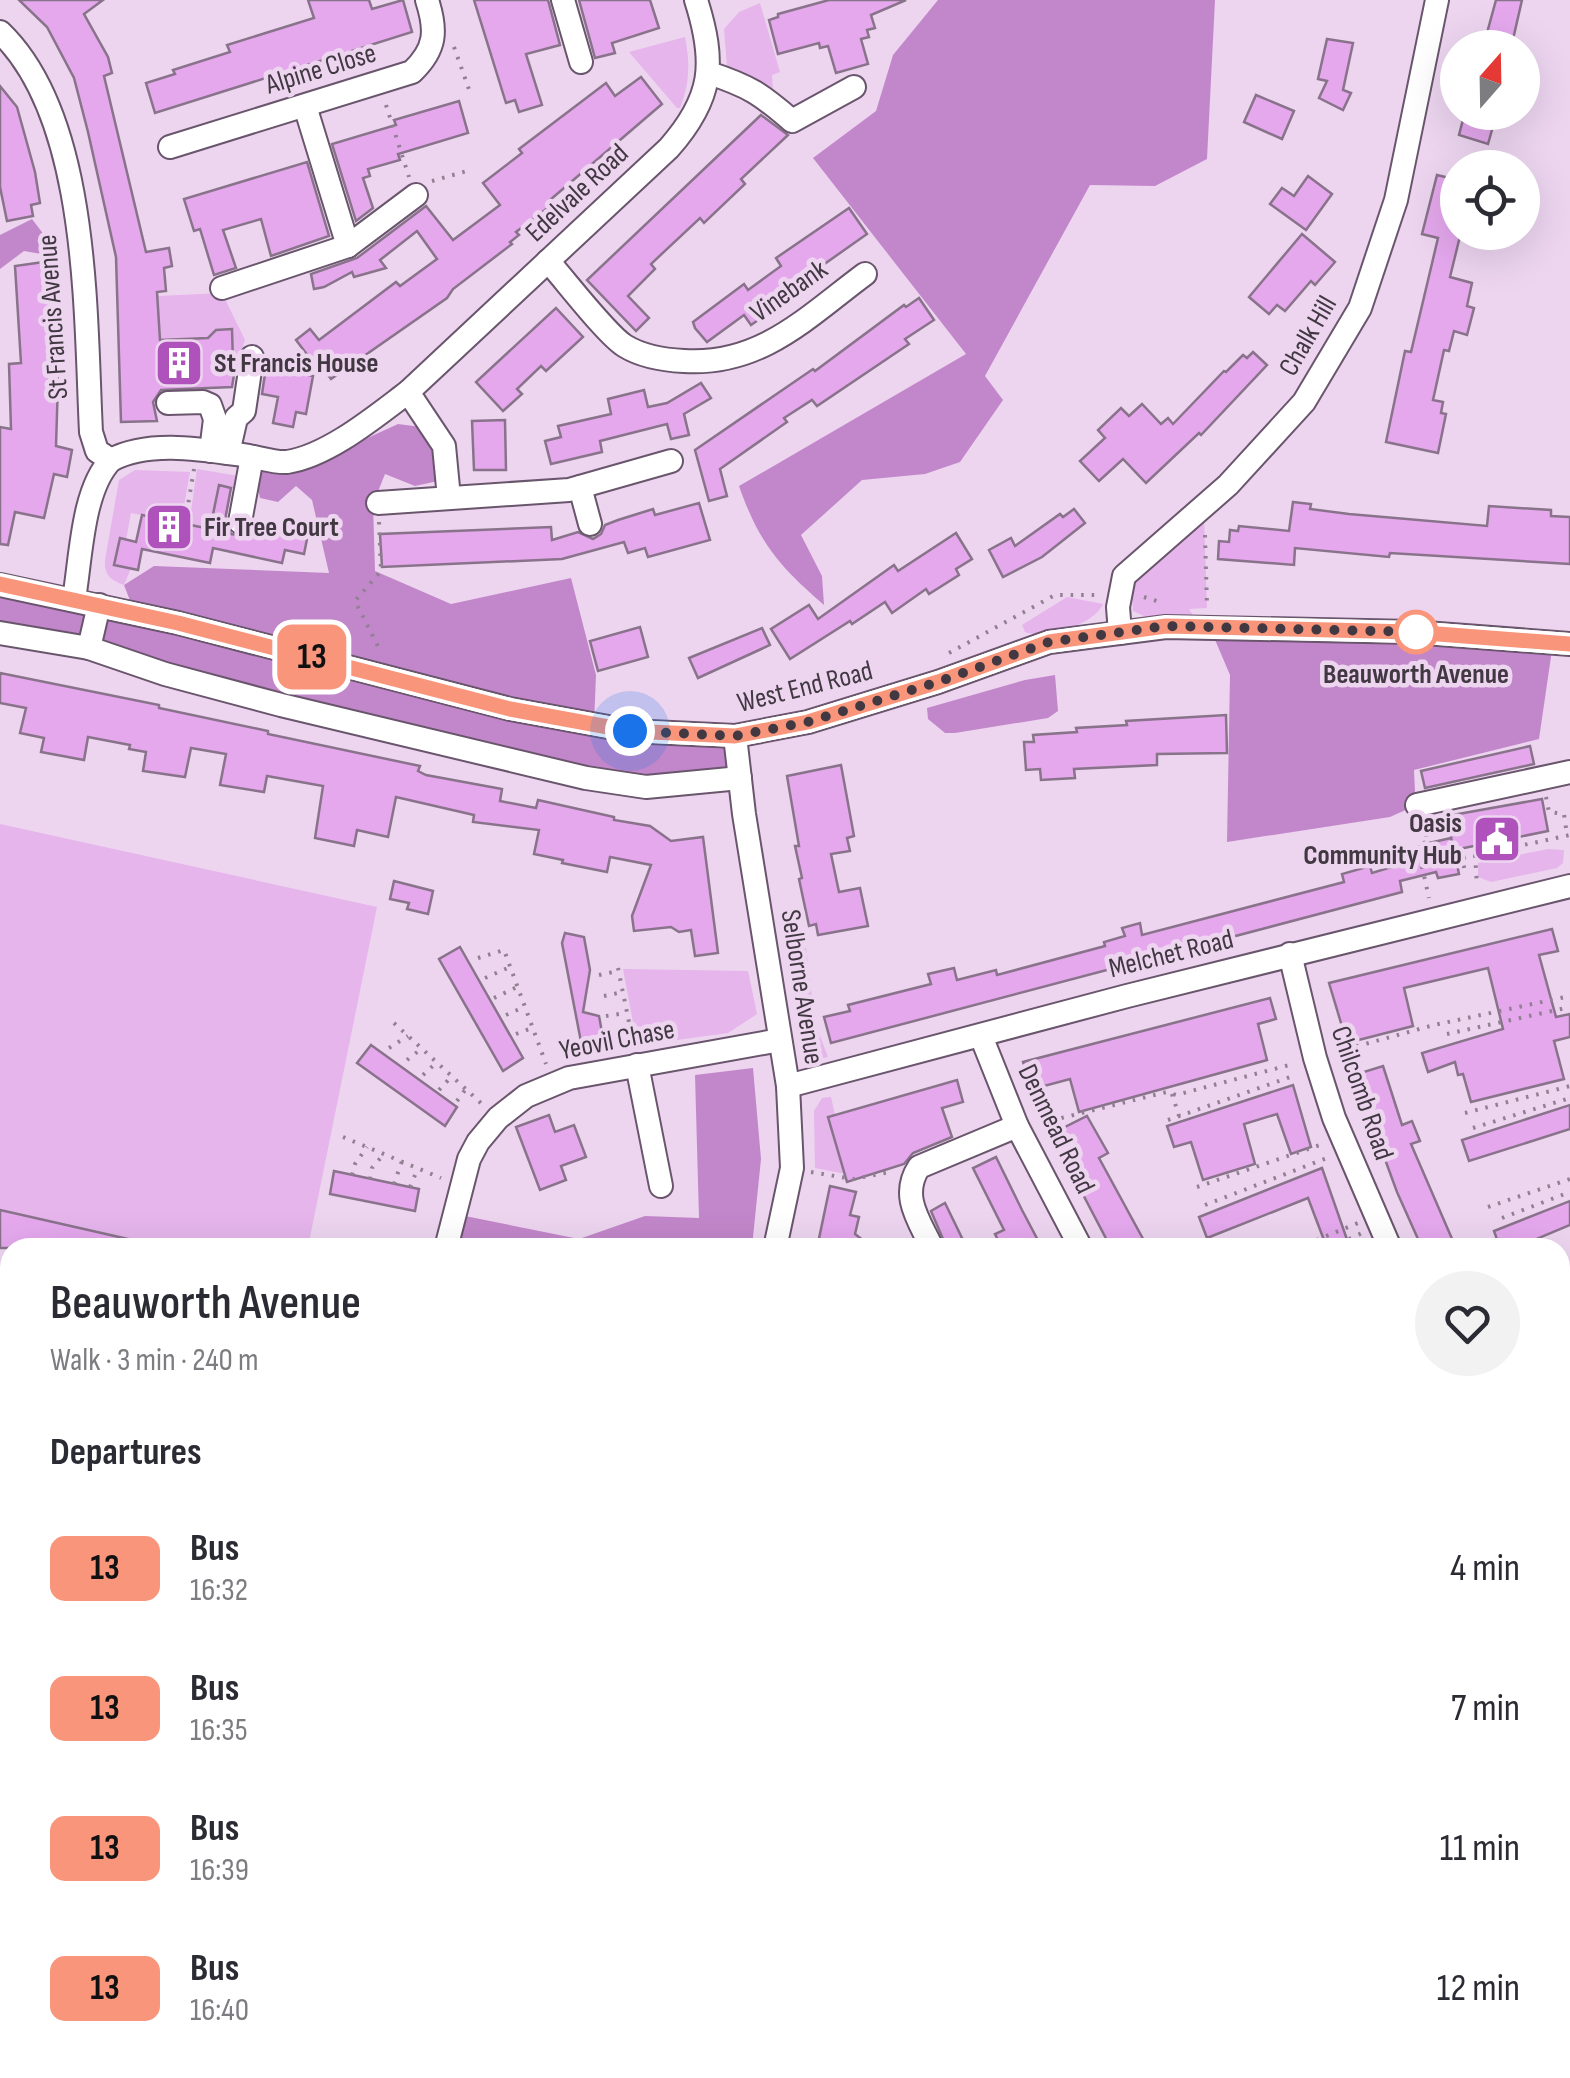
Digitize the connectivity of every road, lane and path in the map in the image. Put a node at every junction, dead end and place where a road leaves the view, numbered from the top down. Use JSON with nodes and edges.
{"nodes":[{"id":1,"x":428,"y":0,"type":"edge"},
{"id":2,"x":564,"y":0,"type":"edge"},
{"id":3,"x":1438,"y":0,"type":"edge"},
{"id":4,"x":705,"y":3,"type":"edge"},
{"id":5,"x":0,"y":32,"type":"edge"},
{"id":6,"x":436,"y":39,"type":"junction"},
{"id":7,"x":581,"y":62,"type":"dead end"},
{"id":8,"x":709,"y":73,"type":"junction"},
{"id":9,"x":379,"y":82,"type":"junction"},
{"id":10,"x":854,"y":87,"type":"dead end"},
{"id":11,"x":471,"y":95,"type":"dead end"},
{"id":12,"x":305,"y":106,"type":"junction"},
{"id":13,"x":170,"y":147,"type":"dead end"},
{"id":14,"x":466,"y":171,"type":"dead end"},
{"id":15,"x":414,"y":191,"type":"junction"},
{"id":16,"x":348,"y":246,"type":"junction"},
{"id":17,"x":548,"y":261,"type":"junction"},
{"id":18,"x":865,"y":274,"type":"dead end"},
{"id":19,"x":222,"y":288,"type":"dead end"},
{"id":20,"x":252,"y":357,"type":"dead end"},
{"id":21,"x":408,"y":392,"type":"junction"},
{"id":22,"x":168,"y":403,"type":"dead end"},
{"id":23,"x":212,"y":451,"type":"junction"},
{"id":24,"x":252,"y":457,"type":"junction"},
{"id":25,"x":111,"y":460,"type":"junction"},
{"id":26,"x":671,"y":461,"type":"dead end"},
{"id":27,"x":574,"y":488,"type":"junction"},
{"id":28,"x":448,"y":498,"type":"junction"},
{"id":29,"x":378,"y":503,"type":"joint"},
{"id":30,"x":1204,"y":506,"type":"junction"},
{"id":31,"x":240,"y":522,"type":"dead end"},
{"id":32,"x":184,"y":523,"type":"dead end"},
{"id":33,"x":590,"y":524,"type":"dead end"},
{"id":34,"x":0,"y":584,"type":"edge"},
{"id":35,"x":1120,"y":595,"type":"junction"},
{"id":36,"x":74,"y":599,"type":"junction"},
{"id":37,"x":99,"y":604,"type":"junction"},
{"id":38,"x":1207,"y":608,"type":"dead end"},
{"id":39,"x":0,"y":633,"type":"edge"},
{"id":40,"x":1120,"y":634,"type":"junction"},
{"id":41,"x":1570,"y":644,"type":"edge"},
{"id":42,"x":90,"y":648,"type":"junction"},
{"id":43,"x":948,"y":653,"type":"dead end"},
{"id":44,"x":394,"y":678,"type":"junction"},
{"id":45,"x":735,"y":736,"type":"junction"},
{"id":46,"x":1570,"y":772,"type":"edge"},
{"id":47,"x":740,"y":778,"type":"junction"},
{"id":48,"x":1548,"y":812,"type":"dead end"},
{"id":49,"x":1420,"y":813,"type":"joint"},
{"id":50,"x":1569,"y":835,"type":"edge"},
{"id":51,"x":1475,"y":855,"type":"junction"},
{"id":52,"x":1464,"y":868,"type":"dead end"},
{"id":53,"x":1477,"y":886,"type":"dead end"},
{"id":54,"x":1570,"y":886,"type":"edge"},
{"id":55,"x":1429,"y":898,"type":"dead end"},
{"id":56,"x":1290,"y":954,"type":"junction"},
{"id":57,"x":478,"y":958,"type":"dead end"},
{"id":58,"x":510,"y":966,"type":"junction"},
{"id":59,"x":599,"y":975,"type":"dead end"},
{"id":60,"x":486,"y":978,"type":"dead end"},
{"id":61,"x":518,"y":986,"type":"junction"},
{"id":62,"x":623,"y":992,"type":"junction"},
{"id":63,"x":604,"y":996,"type":"dead end"},
{"id":64,"x":1570,"y":996,"type":"edge"},
{"id":65,"x":494,"y":998,"type":"dead end"},
{"id":66,"x":524,"y":1007,"type":"junction"},
{"id":67,"x":1570,"y":1007,"type":"edge"},
{"id":68,"x":628,"y":1013,"type":"junction"},
{"id":69,"x":506,"y":1014,"type":"dead end"},
{"id":70,"x":606,"y":1016,"type":"dead end"},
{"id":71,"x":394,"y":1023,"type":"dead end"},
{"id":72,"x":532,"y":1028,"type":"junction"},
{"id":73,"x":516,"y":1034,"type":"dead end"},
{"id":74,"x":632,"y":1034,"type":"junction"},
{"id":75,"x":1447,"y":1034,"type":"dead end"},
{"id":76,"x":408,"y":1036,"type":"junction"},
{"id":77,"x":608,"y":1036,"type":"dead end"},
{"id":78,"x":982,"y":1036,"type":"junction"},
{"id":79,"x":780,"y":1040,"type":"junction"},
{"id":80,"x":389,"y":1048,"type":"dead end"},
{"id":81,"x":421,"y":1048,"type":"junction"},
{"id":82,"x":407,"y":1060,"type":"dead end"},
{"id":83,"x":1317,"y":1062,"type":"junction"},
{"id":84,"x":436,"y":1063,"type":"junction"},
{"id":85,"x":637,"y":1066,"type":"junction"},
{"id":86,"x":424,"y":1075,"type":"dead end"},
{"id":87,"x":451,"y":1077,"type":"junction"},
{"id":88,"x":554,"y":1082,"type":"junction"},
{"id":89,"x":788,"y":1086,"type":"junction"},
{"id":90,"x":1570,"y":1086,"type":"edge"},
{"id":91,"x":439,"y":1090,"type":"dead end"},
{"id":92,"x":465,"y":1090,"type":"junction"},
{"id":93,"x":1172,"y":1094,"type":"junction"},
{"id":94,"x":1570,"y":1098,"type":"edge"},
{"id":95,"x":457,"y":1101,"type":"dead end"},
{"id":96,"x":1465,"y":1113,"type":"dead end"},
{"id":97,"x":1179,"y":1116,"type":"junction"},
{"id":98,"x":498,"y":1118,"type":"junction"},
{"id":99,"x":1168,"y":1120,"type":"dead end"},
{"id":100,"x":1018,"y":1127,"type":"junction"},
{"id":101,"x":1474,"y":1128,"type":"dead end"},
{"id":102,"x":342,"y":1136,"type":"dead end"},
{"id":103,"x":1345,"y":1144,"type":"junction"},
{"id":104,"x":368,"y":1147,"type":"junction"},
{"id":105,"x":384,"y":1154,"type":"junction"},
{"id":106,"x":402,"y":1161,"type":"junction"},
{"id":107,"x":418,"y":1168,"type":"junction"},
{"id":108,"x":792,"y":1168,"type":"junction"},
{"id":109,"x":352,"y":1176,"type":"dead end"},
{"id":110,"x":370,"y":1179,"type":"dead end"},
{"id":111,"x":911,"y":1179,"type":"junction"},
{"id":112,"x":1570,"y":1180,"type":"edge"},
{"id":113,"x":394,"y":1184,"type":"dead end"},
{"id":114,"x":459,"y":1186,"type":"junction"},
{"id":115,"x":661,"y":1186,"type":"dead end"},
{"id":116,"x":1196,"y":1186,"type":"dead end"},
{"id":117,"x":410,"y":1187,"type":"dead end"},
{"id":118,"x":1570,"y":1192,"type":"edge"},
{"id":119,"x":1205,"y":1205,"type":"dead end"},
{"id":120,"x":1488,"y":1207,"type":"dead end"},
{"id":121,"x":1502,"y":1218,"type":"dead end"},
{"id":122,"x":1378,"y":1221,"type":"junction"},
{"id":123,"x":448,"y":1238,"type":"edge"},
{"id":124,"x":778,"y":1238,"type":"edge"},
{"id":125,"x":928,"y":1238,"type":"edge"},
{"id":126,"x":1076,"y":1238,"type":"edge"},
{"id":127,"x":1328,"y":1238,"type":"edge"},
{"id":128,"x":1348,"y":1238,"type":"edge"},
{"id":129,"x":1386,"y":1238,"type":"edge"}],
"edges":[{"from":1,"to":6,"type":"street"},
{"from":2,"to":7,"type":"street"},
{"from":3,"to":30,"type":"street","name":"Chalk Hill"},
{"from":4,"to":8,"type":"street","name":"Edelvale Road"},
{"from":5,"to":25,"type":"street","name":"St Francis Avenue"},
{"from":6,"to":9,"type":"street","name":"Alpine Close"},
{"from":6,"to":11,"type":"path"},
{"from":8,"to":10,"type":"street"},
{"from":8,"to":17,"type":"street","name":"Edelvale Road"},
{"from":9,"to":12,"type":"street","name":"Alpine Close"},
{"from":9,"to":15,"type":"path"},
{"from":12,"to":13,"type":"street","name":"Alpine Close"},
{"from":12,"to":16,"type":"street"},
{"from":14,"to":15,"type":"path"},
{"from":15,"to":16,"type":"street"},
{"from":16,"to":19,"type":"street"},
{"from":17,"to":18,"type":"street","name":"Vinebank"},
{"from":17,"to":21,"type":"street","name":"Edelvale Road"},
{"from":20,"to":23,"type":"street"},
{"from":21,"to":24,"type":"street","name":"Edelvale Road"},
{"from":21,"to":28,"type":"street"},
{"from":22,"to":23,"type":"street"},
{"from":23,"to":24,"type":"street","name":"Edelvale Road"},
{"from":23,"to":25,"type":"street","name":"Edelvale Road"},
{"from":23,"to":32,"type":"path"},
{"from":24,"to":31,"type":"street"},
{"from":25,"to":36,"type":"street"},
{"from":26,"to":27,"type":"street"},
{"from":27,"to":28,"type":"street"},
{"from":27,"to":33,"type":"street"},
{"from":28,"to":29,"type":"street"},
{"from":29,"to":44,"type":"path"},
{"from":30,"to":35,"type":"street","name":"Chalk Hill"},
{"from":30,"to":38,"type":"path"},
{"from":34,"to":36,"type":"street","name":"West End Road"},
{"from":35,"to":40,"type":"street"},
{"from":35,"to":43,"type":"path"},
{"from":36,"to":37,"type":"street","name":"West End Road"},
{"from":37,"to":42,"type":"street"},
{"from":37,"to":44,"type":"street","name":"West End Road"},
{"from":39,"to":42,"type":"street"},
{"from":40,"to":41,"type":"street","name":"West End Road"},
{"from":40,"to":45,"type":"street","name":"West End Road"},
{"from":42,"to":47,"type":"street"},
{"from":44,"to":45,"type":"street","name":"West End Road"},
{"from":45,"to":47,"type":"street","name":"Selborne Avenue"},
{"from":46,"to":49,"type":"street"},
{"from":47,"to":79,"type":"street","name":"Selborne Avenue"},
{"from":48,"to":50,"type":"path"},
{"from":49,"to":55,"type":"path"},
{"from":50,"to":51,"type":"path"},
{"from":51,"to":52,"type":"path"},
{"from":51,"to":53,"type":"path"},
{"from":54,"to":56,"type":"street","name":"Melchet Road"},
{"from":56,"to":78,"type":"street","name":"Melchet Road"},
{"from":56,"to":83,"type":"street","name":"Chilcomb Road"},
{"from":57,"to":58,"type":"path"},
{"from":58,"to":60,"type":"path"},
{"from":58,"to":61,"type":"path"},
{"from":59,"to":62,"type":"path"},
{"from":61,"to":65,"type":"path"},
{"from":61,"to":66,"type":"path"},
{"from":62,"to":63,"type":"path"},
{"from":62,"to":68,"type":"path"},
{"from":64,"to":83,"type":"path"},
{"from":66,"to":69,"type":"path"},
{"from":66,"to":72,"type":"path"},
{"from":67,"to":75,"type":"path"},
{"from":68,"to":70,"type":"path"},
{"from":68,"to":74,"type":"path"},
{"from":71,"to":76,"type":"path"},
{"from":72,"to":73,"type":"path"},
{"from":72,"to":88,"type":"path"},
{"from":74,"to":77,"type":"path"},
{"from":74,"to":85,"type":"path"},
{"from":76,"to":80,"type":"path"},
{"from":76,"to":81,"type":"path"},
{"from":78,"to":89,"type":"street","name":"Melchet Road"},
{"from":78,"to":100,"type":"street","name":"Denmead Road"},
{"from":79,"to":85,"type":"street","name":"Yeovil Chase"},
{"from":79,"to":89,"type":"street","name":"Selborne Avenue"},
{"from":81,"to":82,"type":"path"},
{"from":81,"to":84,"type":"path"},
{"from":83,"to":93,"type":"path"},
{"from":83,"to":97,"type":"path"},
{"from":83,"to":103,"type":"street","name":"Chilcomb Road"},
{"from":84,"to":86,"type":"path"},
{"from":84,"to":87,"type":"path"},
{"from":85,"to":88,"type":"street","name":"Yeovil Chase"},
{"from":85,"to":115,"type":"street"},
{"from":87,"to":91,"type":"path"},
{"from":87,"to":92,"type":"path"},
{"from":88,"to":98,"type":"street","name":"Yeovil Chase"},
{"from":89,"to":108,"type":"street","name":"Selborne Avenue"},
{"from":90,"to":96,"type":"path"},
{"from":92,"to":95,"type":"path"},
{"from":92,"to":98,"type":"path"},
{"from":93,"to":97,"type":"path"},
{"from":93,"to":100,"type":"path"},
{"from":94,"to":101,"type":"path"},
{"from":97,"to":99,"type":"path"},
{"from":98,"to":114,"type":"street","name":"Yeovil Chase"},
{"from":100,"to":111,"type":"street"},
{"from":100,"to":126,"type":"street","name":"Denmead Road"},
{"from":102,"to":104,"type":"path"},
{"from":103,"to":116,"type":"path"},
{"from":103,"to":119,"type":"path"},
{"from":103,"to":122,"type":"street","name":"Chilcomb Road"},
{"from":104,"to":105,"type":"path"},
{"from":104,"to":109,"type":"path"},
{"from":105,"to":106,"type":"path"},
{"from":105,"to":110,"type":"path"},
{"from":106,"to":107,"type":"path"},
{"from":106,"to":113,"type":"path"},
{"from":107,"to":114,"type":"path"},
{"from":107,"to":117,"type":"path"},
{"from":108,"to":111,"type":"path"},
{"from":108,"to":124,"type":"street","name":"Selborne Avenue"},
{"from":111,"to":125,"type":"street"},
{"from":112,"to":120,"type":"path"},
{"from":114,"to":123,"type":"street","name":"Yeovil Chase"},
{"from":118,"to":121,"type":"path"},
{"from":122,"to":127,"type":"path"},
{"from":122,"to":128,"type":"path"},
{"from":122,"to":129,"type":"street","name":"Chilcomb Road"}]}
